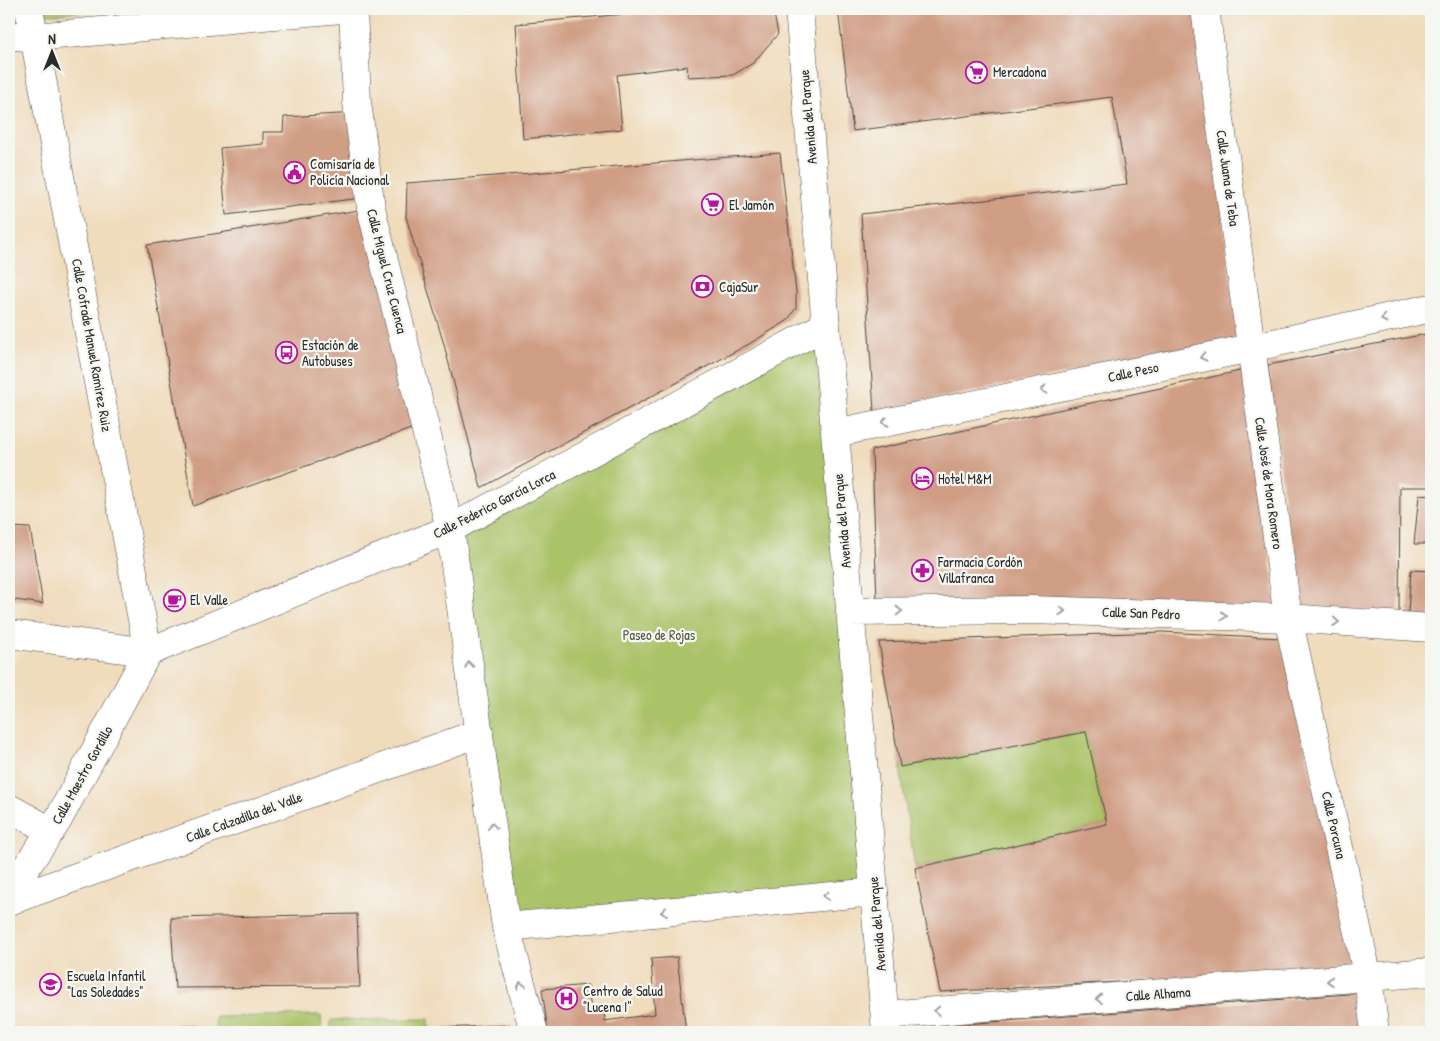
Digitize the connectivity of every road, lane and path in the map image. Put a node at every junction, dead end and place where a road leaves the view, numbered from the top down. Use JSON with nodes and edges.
{"nodes":[{"id":1,"x":30,"y":9,"type":"edge"},
{"id":2,"x":341,"y":9,"type":"edge"},
{"id":3,"x":353,"y":9,"type":"edge"},
{"id":4,"x":799,"y":9,"type":"edge"},
{"id":5,"x":1205,"y":9,"type":"edge"},
{"id":6,"x":162,"y":17,"type":"edge"},
{"id":7,"x":22,"y":37,"type":"edge"},
{"id":8,"x":1431,"y":308,"type":"edge"},
{"id":9,"x":826,"y":325,"type":"junction"},
{"id":10,"x":1251,"y":348,"type":"junction"},
{"id":11,"x":835,"y":432,"type":"junction"},
{"id":12,"x":450,"y":529,"type":"junction"},
{"id":13,"x":850,"y":612,"type":"junction"},
{"id":14,"x":1288,"y":618,"type":"junction"},
{"id":15,"x":1431,"y":628,"type":"edge"},
{"id":16,"x":9,"y":634,"type":"edge"},
{"id":17,"x":148,"y":652,"type":"junction"},
{"id":18,"x":479,"y":733,"type":"junction"},
{"id":19,"x":9,"y":808,"type":"edge"},
{"id":20,"x":50,"y":831,"type":"junction"},
{"id":21,"x":874,"y":892,"type":"junction"},
{"id":22,"x":9,"y":893,"type":"edge"},
{"id":23,"x":9,"y":901,"type":"edge"},
{"id":24,"x":506,"y":927,"type":"junction"},
{"id":25,"x":1431,"y":972,"type":"edge"},
{"id":26,"x":1368,"y":978,"type":"junction"},
{"id":27,"x":886,"y":1024,"type":"edge"},
{"id":28,"x":534,"y":1032,"type":"edge"},
{"id":29,"x":1375,"y":1032,"type":"edge"}],
"edges":[{"from":1,"to":7,"type":"street","name":"Calle Cofrade Manuel Ramírez Ruiz"},
{"from":2,"to":6,"type":"street"},
{"from":3,"to":12,"type":"street","name":"Calle Miguel Cruz Cuenca"},
{"from":4,"to":9,"type":"street","name":"Avenida del Parque"},
{"from":5,"to":10,"type":"street","name":"Calle Juana de Teba"},
{"from":6,"to":7,"type":"street"},
{"from":7,"to":17,"type":"street","name":"Calle Cofrade Manuel Ramírez Ruiz"},
{"from":8,"to":10,"type":"street","name":"Calle Peso","one_way":true},
{"from":9,"to":11,"type":"street","name":"Avenida del Parque"},
{"from":9,"to":12,"type":"street","name":"Calle Federico García Lorca"},
{"from":10,"to":11,"type":"street","name":"Calle Peso","one_way":true},
{"from":10,"to":14,"type":"street","name":"Calle José de Mora Romero"},
{"from":11,"to":13,"type":"street","name":"Avenida del Parque"},
{"from":12,"to":17,"type":"street","name":"Calle Federico García Lorca"},
{"from":18,"to":12,"type":"street","one_way":true},
{"from":13,"to":14,"type":"street","name":"Calle San Pedro","one_way":true},
{"from":13,"to":21,"type":"street","name":"Avenida del Parque"},
{"from":14,"to":15,"type":"street","name":"Calle San Pedro","one_way":true},
{"from":14,"to":26,"type":"street","name":"Calle Porcuna"},
{"from":16,"to":17,"type":"street"},
{"from":17,"to":20,"type":"street","name":"Calle Maestro Gordillo"},
{"from":18,"to":23,"type":"street","name":"Calle Calzadilla del Valle"},
{"from":24,"to":18,"type":"street","one_way":true},
{"from":19,"to":20,"type":"street"},
{"from":20,"to":22,"type":"street","name":"Calle Maestro Gordillo"},
{"from":21,"to":24,"type":"street","one_way":true},
{"from":21,"to":27,"type":"street","name":"Avenida del Parque"},
{"from":28,"to":24,"type":"street","one_way":true},
{"from":25,"to":26,"type":"street","name":"Calle Alhama"},
{"from":26,"to":27,"type":"street","name":"Calle Alhama","one_way":true},
{"from":26,"to":29,"type":"street","name":"Calle Porcuna"}]}
